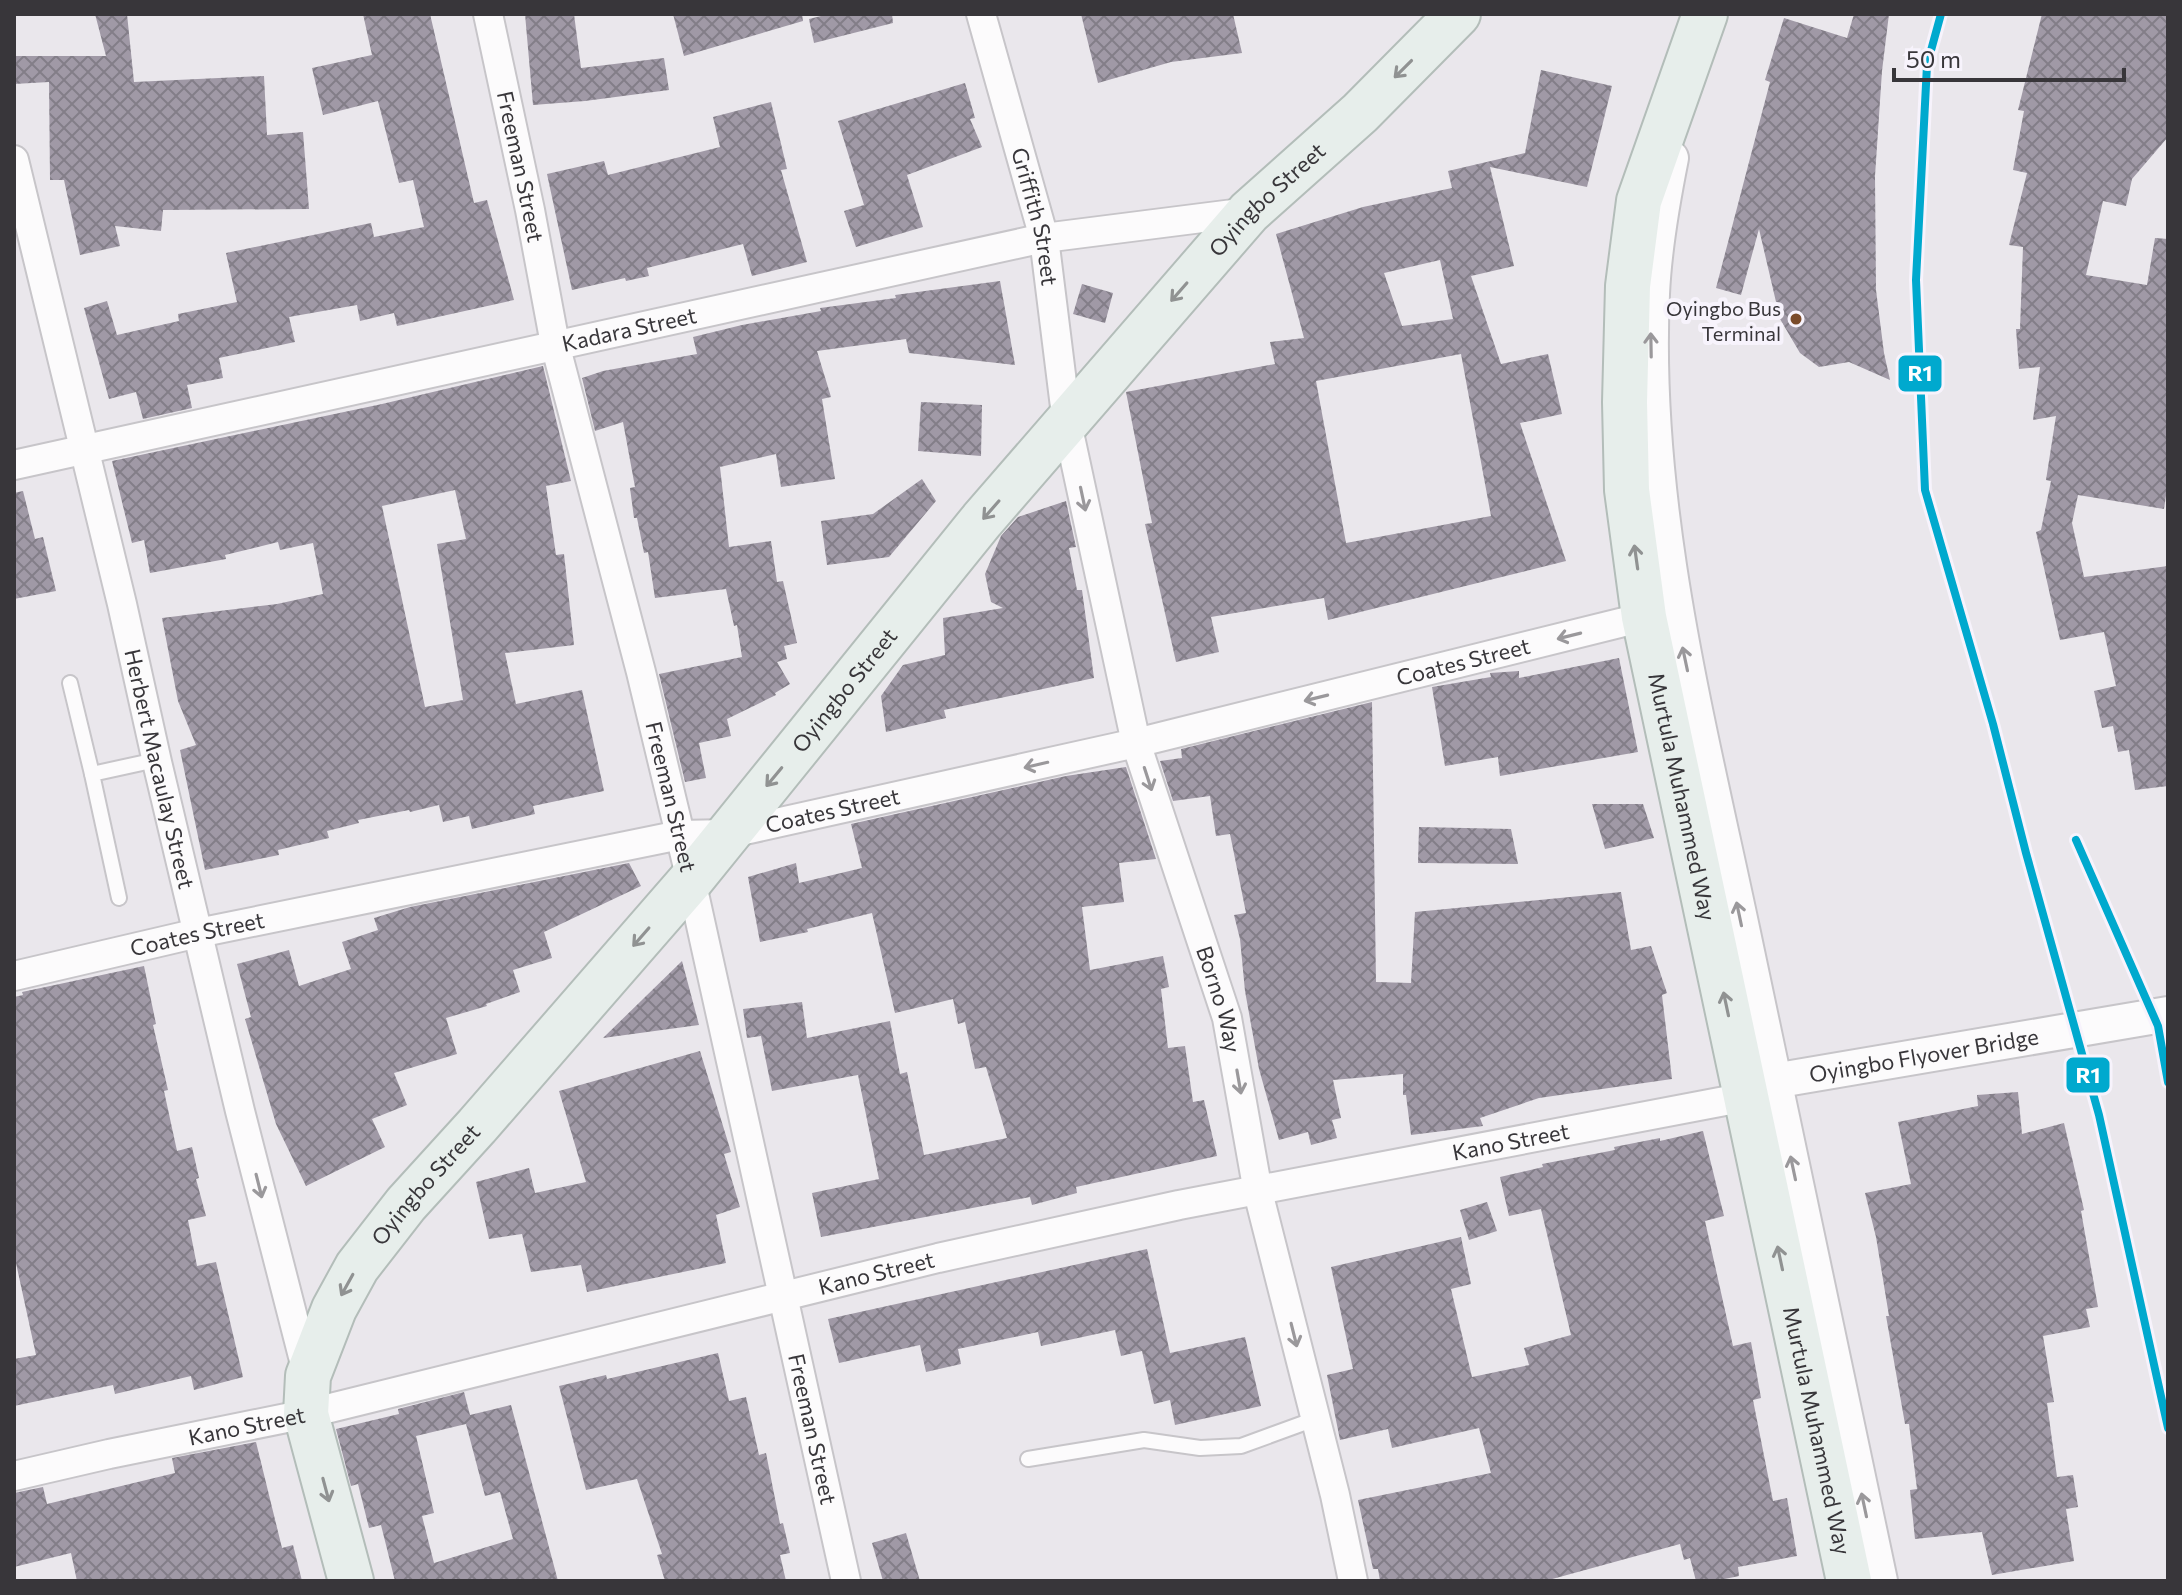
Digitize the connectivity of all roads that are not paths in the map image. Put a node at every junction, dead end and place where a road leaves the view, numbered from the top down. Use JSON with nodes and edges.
{"nodes":[{"id":1,"x":488,"y":14,"type":"edge"},
{"id":2,"x":981,"y":14,"type":"edge"},
{"id":3,"x":1458,"y":14,"type":"edge"},
{"id":4,"x":1705,"y":14,"type":"edge"},
{"id":5,"x":1688,"y":34,"type":"edge"},
{"id":6,"x":14,"y":160,"type":"edge"},
{"id":7,"x":18,"y":195,"type":"edge"},
{"id":8,"x":1249,"y":212,"type":"junction"},
{"id":9,"x":1044,"y":238,"type":"junction"},
{"id":10,"x":555,"y":344,"type":"junction"},
{"id":11,"x":1067,"y":423,"type":"junction"},
{"id":12,"x":82,"y":448,"type":"junction"},
{"id":13,"x":14,"y":465,"type":"edge"},
{"id":14,"x":1644,"y":617,"type":"junction"},
{"id":15,"x":70,"y":683,"type":"dead end"},
{"id":16,"x":1136,"y":743,"type":"junction"},
{"id":17,"x":156,"y":760,"type":"junction"},
{"id":18,"x":92,"y":774,"type":"junction"},
{"id":19,"x":727,"y":834,"type":"junction"},
{"id":20,"x":680,"y":835,"type":"junction"},
{"id":21,"x":691,"y":880,"type":"junction"},
{"id":22,"x":119,"y":898,"type":"dead end"},
{"id":23,"x":198,"y":933,"type":"junction"},
{"id":24,"x":14,"y":976,"type":"edge"},
{"id":25,"x":2168,"y":1014,"type":"edge"},
{"id":26,"x":1760,"y":1089,"type":"junction"},
{"id":27,"x":1258,"y":1192,"type":"junction"},
{"id":28,"x":784,"y":1296,"type":"junction"},
{"id":29,"x":307,"y":1395,"type":"junction"},
{"id":30,"x":1315,"y":1419,"type":"junction"},
{"id":31,"x":1028,"y":1459,"type":"dead end"},
{"id":32,"x":14,"y":1476,"type":"edge"},
{"id":33,"x":351,"y":1581,"type":"edge"},
{"id":34,"x":846,"y":1581,"type":"edge"},
{"id":35,"x":1353,"y":1581,"type":"edge"},
{"id":36,"x":1849,"y":1581,"type":"edge"},
{"id":37,"x":1880,"y":1581,"type":"edge"}],
"edges":[{"from":1,"to":10,"type":"street","name":"Freeman Street"},
{"from":2,"to":9,"type":"street","name":"Griffith Street"},
{"from":3,"to":8,"type":"highway","name":"Oyingbo Street","one_way":true},
{"from":4,"to":5,"type":"highway","name":"Murtula Muhammed Way"},
{"from":14,"to":5,"type":"highway","name":"Murtula Muhammed Way","one_way":true},
{"from":26,"to":5,"type":"street","one_way":true},
{"from":6,"to":7,"type":"street","name":"Herbert Macaulay Street"},
{"from":7,"to":12,"type":"street","name":"Herbert Macaulay Street"},
{"from":8,"to":9,"type":"street","name":"Kadara Street"},
{"from":8,"to":11,"type":"highway","name":"Oyingbo Street","one_way":true},
{"from":9,"to":10,"type":"street","name":"Kadara Street"},
{"from":9,"to":11,"type":"street","name":"Griffith Street"},
{"from":10,"to":12,"type":"street","name":"Kadara Street"},
{"from":10,"to":20,"type":"street","name":"Freeman Street"},
{"from":11,"to":16,"type":"street","name":"Borno Way","one_way":true},
{"from":11,"to":19,"type":"highway","name":"Oyingbo Street","one_way":true},
{"from":12,"to":13,"type":"street","name":"Kadara Street"},
{"from":12,"to":17,"type":"street","name":"Herbert Macaulay Street"},
{"from":14,"to":16,"type":"street","name":"Coates Street","one_way":true},
{"from":26,"to":14,"type":"highway","name":"Murtula Muhammed Way","one_way":true},
{"from":15,"to":18,"type":"lane"},
{"from":16,"to":19,"type":"street","name":"Coates Street","one_way":true},
{"from":16,"to":27,"type":"street","name":"Borno Way","one_way":true},
{"from":17,"to":18,"type":"lane"},
{"from":17,"to":23,"type":"street","name":"Herbert Macaulay Street"},
{"from":18,"to":22,"type":"lane"},
{"from":19,"to":20,"type":"street","name":"Coates Street"},
{"from":19,"to":21,"type":"highway","name":"Oyingbo Street"},
{"from":20,"to":21,"type":"street","name":"Freeman Street"},
{"from":20,"to":23,"type":"street","name":"Coates Street"},
{"from":21,"to":28,"type":"street","name":"Freeman Street"},
{"from":21,"to":29,"type":"highway","name":"Oyingbo Street","one_way":true},
{"from":23,"to":24,"type":"street","name":"Coates Street"},
{"from":23,"to":29,"type":"street","name":"Herbert Macaulay Street","one_way":true},
{"from":25,"to":26,"type":"street","name":"Oyingbo Flyover Bridge"},
{"from":26,"to":27,"type":"street","name":"Kano Street"},
{"from":36,"to":26,"type":"highway","name":"Murtula Muhammed Way","one_way":true},
{"from":37,"to":26,"type":"street","one_way":true},
{"from":27,"to":28,"type":"street","name":"Kano Street"},
{"from":27,"to":30,"type":"street","name":"Borno Way","one_way":true},
{"from":28,"to":29,"type":"street","name":"Kano Street"},
{"from":28,"to":34,"type":"street","name":"Freeman Street"},
{"from":29,"to":32,"type":"street","name":"Kano Street"},
{"from":29,"to":33,"type":"highway","one_way":true},
{"from":30,"to":31,"type":"lane"},
{"from":30,"to":35,"type":"street","name":"Borno Way"}]}
